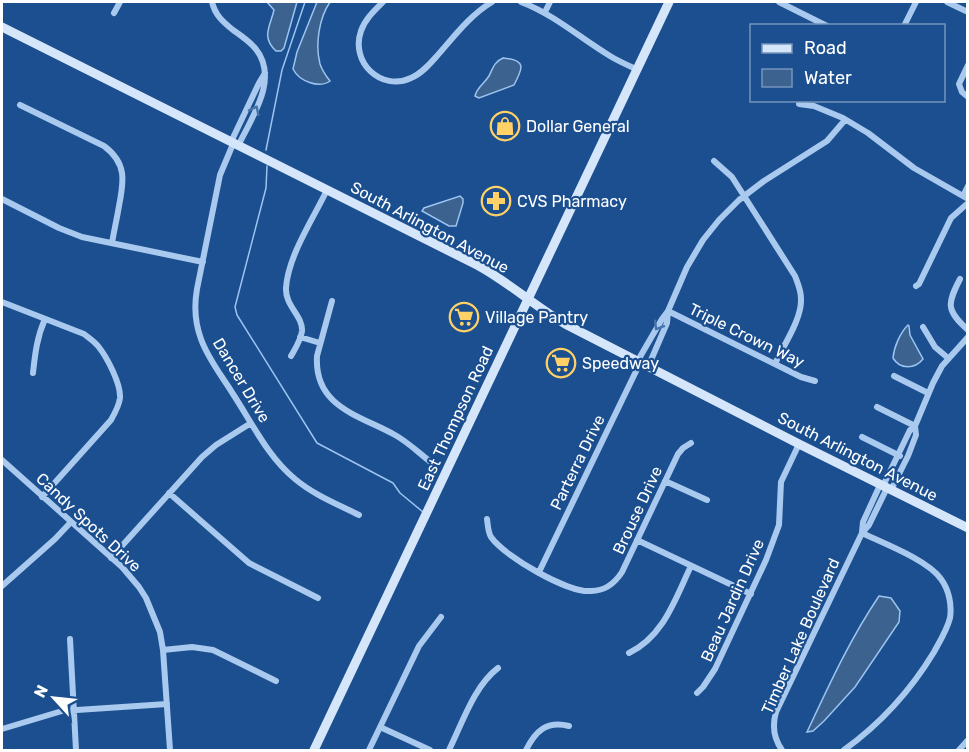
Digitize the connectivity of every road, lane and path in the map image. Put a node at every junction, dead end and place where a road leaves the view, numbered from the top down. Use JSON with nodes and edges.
{"nodes":[{"id":1,"x":120,"y":2,"type":"edge"},
{"id":2,"x":212,"y":2,"type":"edge"},
{"id":3,"x":383,"y":2,"type":"edge"},
{"id":4,"x":492,"y":2,"type":"edge"},
{"id":5,"x":521,"y":2,"type":"edge"},
{"id":6,"x":550,"y":2,"type":"edge"},
{"id":7,"x":669,"y":2,"type":"edge"},
{"id":8,"x":779,"y":2,"type":"edge"},
{"id":9,"x":916,"y":2,"type":"edge"},
{"id":10,"x":947,"y":2,"type":"edge"},
{"id":11,"x":545,"y":12,"type":"junction"},
{"id":12,"x":968,"y":12,"type":"edge"},
{"id":13,"x":114,"y":13,"type":"dead end"},
{"id":14,"x":823,"y":24,"type":"edge"},
{"id":15,"x":905,"y":24,"type":"edge"},
{"id":16,"x":2,"y":27,"type":"edge"},
{"id":17,"x":968,"y":65,"type":"edge"},
{"id":18,"x":636,"y":69,"type":"junction"},
{"id":19,"x":968,"y":97,"type":"edge"},
{"id":20,"x":799,"y":104,"type":"dead end"},
{"id":21,"x":20,"y":105,"type":"dead end"},
{"id":22,"x":845,"y":120,"type":"junction"},
{"id":23,"x":234,"y":144,"type":"junction"},
{"id":24,"x":714,"y":161,"type":"dead end"},
{"id":25,"x":968,"y":186,"type":"edge"},
{"id":26,"x":327,"y":190,"type":"junction"},
{"id":27,"x":744,"y":196,"type":"junction"},
{"id":28,"x":2,"y":199,"type":"edge"},
{"id":29,"x":966,"y":199,"type":"edge"},
{"id":30,"x":112,"y":243,"type":"junction"},
{"id":31,"x":203,"y":262,"type":"junction"},
{"id":32,"x":960,"y":279,"type":"dead end"},
{"id":33,"x":916,"y":286,"type":"dead end"},
{"id":34,"x":528,"y":299,"type":"junction"},
{"id":35,"x":332,"y":301,"type":"dead end"},
{"id":36,"x":2,"y":302,"type":"edge"},
{"id":37,"x":668,"y":310,"type":"junction"},
{"id":38,"x":45,"y":319,"type":"junction"},
{"id":39,"x":923,"y":327,"type":"dead end"},
{"id":40,"x":968,"y":330,"type":"edge"},
{"id":41,"x":300,"y":337,"type":"junction"},
{"id":42,"x":968,"y":337,"type":"edge"},
{"id":43,"x":320,"y":343,"type":"junction"},
{"id":44,"x":291,"y":356,"type":"dead end"},
{"id":45,"x":948,"y":358,"type":"junction"},
{"id":46,"x":642,"y":364,"type":"junction"},
{"id":47,"x":774,"y":364,"type":"junction"},
{"id":48,"x":33,"y":373,"type":"dead end"},
{"id":49,"x":894,"y":376,"type":"dead end"},
{"id":50,"x":814,"y":381,"type":"dead end"},
{"id":51,"x":928,"y":393,"type":"junction"},
{"id":52,"x":877,"y":407,"type":"dead end"},
{"id":53,"x":251,"y":423,"type":"junction"},
{"id":54,"x":915,"y":426,"type":"junction"},
{"id":55,"x":862,"y":437,"type":"dead end"},
{"id":56,"x":691,"y":443,"type":"dead end"},
{"id":57,"x":799,"y":444,"type":"junction"},
{"id":58,"x":898,"y":455,"type":"junction"},
{"id":59,"x":906,"y":459,"type":"junction"},
{"id":60,"x":2,"y":460,"type":"edge"},
{"id":61,"x":432,"y":463,"type":"dead end"},
{"id":62,"x":665,"y":481,"type":"junction"},
{"id":63,"x":885,"y":487,"type":"junction"},
{"id":64,"x":169,"y":493,"type":"junction"},
{"id":65,"x":42,"y":497,"type":"junction"},
{"id":66,"x":707,"y":500,"type":"dead end"},
{"id":67,"x":359,"y":516,"type":"dead end"},
{"id":68,"x":487,"y":519,"type":"dead end"},
{"id":69,"x":71,"y":522,"type":"junction"},
{"id":70,"x":968,"y":528,"type":"edge"},
{"id":71,"x":862,"y":533,"type":"junction"},
{"id":72,"x":637,"y":540,"type":"junction"},
{"id":73,"x":111,"y":558,"type":"junction"},
{"id":74,"x":691,"y":566,"type":"junction"},
{"id":75,"x":539,"y":572,"type":"junction"},
{"id":76,"x":2,"y":586,"type":"edge"},
{"id":77,"x":751,"y":594,"type":"junction"},
{"id":78,"x":318,"y":598,"type":"dead end"},
{"id":79,"x":441,"y":617,"type":"dead end"},
{"id":80,"x":69,"y":639,"type":"dead end"},
{"id":81,"x":163,"y":650,"type":"junction"},
{"id":82,"x":630,"y":653,"type":"dead end"},
{"id":83,"x":498,"y":668,"type":"dead end"},
{"id":84,"x":276,"y":681,"type":"dead end"},
{"id":85,"x":698,"y":693,"type":"dead end"},
{"id":86,"x":167,"y":704,"type":"junction"},
{"id":87,"x":74,"y":710,"type":"junction"},
{"id":88,"x":569,"y":726,"type":"dead end"},
{"id":89,"x":381,"y":727,"type":"junction"},
{"id":90,"x":2,"y":729,"type":"edge"},
{"id":91,"x":968,"y":740,"type":"edge"},
{"id":92,"x":76,"y":750,"type":"edge"},
{"id":93,"x":170,"y":750,"type":"edge"},
{"id":94,"x":314,"y":750,"type":"edge"},
{"id":95,"x":369,"y":750,"type":"edge"},
{"id":96,"x":430,"y":750,"type":"edge"},
{"id":97,"x":449,"y":750,"type":"edge"},
{"id":98,"x":526,"y":750,"type":"edge"},
{"id":99,"x":782,"y":750,"type":"edge"},
{"id":100,"x":844,"y":750,"type":"edge"},
{"id":101,"x":959,"y":750,"type":"edge"}],
"edges":[{"from":1,"to":13,"type":"street"},
{"from":2,"to":23,"type":"street","name":"Dancer Drive"},
{"from":3,"to":4,"type":"street"},
{"from":5,"to":11,"type":"street"},
{"from":6,"to":11,"type":"street"},
{"from":7,"to":18,"type":"main road","name":"East Thompson Road"},
{"from":8,"to":14,"type":"street"},
{"from":9,"to":15,"type":"street"},
{"from":10,"to":12,"type":"street"},
{"from":11,"to":18,"type":"street"},
{"from":16,"to":23,"type":"main road","name":"South Arlington Avenue"},
{"from":17,"to":19,"type":"street"},
{"from":18,"to":34,"type":"main road","name":"East Thompson Road"},
{"from":20,"to":22,"type":"street"},
{"from":21,"to":30,"type":"street"},
{"from":22,"to":27,"type":"street"},
{"from":22,"to":29,"type":"street"},
{"from":23,"to":26,"type":"main road","name":"South Arlington Avenue"},
{"from":23,"to":31,"type":"street","name":"Dancer Drive"},
{"from":24,"to":27,"type":"street"},
{"from":25,"to":29,"type":"street"},
{"from":26,"to":34,"type":"main road","name":"South Arlington Avenue"},
{"from":26,"to":41,"type":"street"},
{"from":27,"to":37,"type":"street"},
{"from":27,"to":47,"type":"street"},
{"from":28,"to":30,"type":"street"},
{"from":29,"to":33,"type":"street"},
{"from":30,"to":31,"type":"street"},
{"from":31,"to":53,"type":"street","name":"Dancer Drive"},
{"from":32,"to":40,"type":"street"},
{"from":34,"to":46,"type":"main road","name":"South Arlington Avenue"},
{"from":34,"to":94,"type":"main road","name":"East Thompson Road"},
{"from":35,"to":43,"type":"street"},
{"from":36,"to":38,"type":"street"},
{"from":37,"to":46,"type":"street","one_way":true},
{"from":37,"to":46,"type":"street"},
{"from":37,"to":47,"type":"street","name":"Triple Crown Way"},
{"from":38,"to":48,"type":"street"},
{"from":38,"to":65,"type":"street"},
{"from":39,"to":45,"type":"street"},
{"from":41,"to":43,"type":"street"},
{"from":41,"to":44,"type":"street"},
{"from":42,"to":45,"type":"street"},
{"from":43,"to":61,"type":"street"},
{"from":45,"to":51,"type":"street"},
{"from":46,"to":57,"type":"main road","name":"South Arlington Avenue"},
{"from":46,"to":75,"type":"street","name":"Parterra Drive"},
{"from":47,"to":50,"type":"street","name":"Triple Crown Way"},
{"from":49,"to":51,"type":"street"},
{"from":51,"to":54,"type":"street"},
{"from":52,"to":54,"type":"street"},
{"from":53,"to":64,"type":"street"},
{"from":53,"to":67,"type":"street","name":"Dancer Drive"},
{"from":54,"to":58,"type":"street","name":"Timber Lake Boulevard"},
{"from":54,"to":59,"type":"street","name":"Timber Lake Boulevard"},
{"from":55,"to":58,"type":"street"},
{"from":56,"to":62,"type":"street","name":"Brouse Drive"},
{"from":57,"to":63,"type":"main road","name":"South Arlington Avenue"},
{"from":57,"to":77,"type":"street","name":"Beau Jardin Drive"},
{"from":58,"to":59,"type":"street"},
{"from":58,"to":63,"type":"street","name":"Timber Lake Boulevard"},
{"from":59,"to":63,"type":"street","name":"Timber Lake Boulevard"},
{"from":60,"to":65,"type":"street","name":"Candy Spots Drive"},
{"from":62,"to":66,"type":"street"},
{"from":62,"to":72,"type":"street","name":"Brouse Drive"},
{"from":63,"to":70,"type":"main road","name":"South Arlington Avenue"},
{"from":63,"to":71,"type":"street","name":"Timber Lake Boulevard"},
{"from":64,"to":73,"type":"street"},
{"from":64,"to":78,"type":"street"},
{"from":65,"to":69,"type":"street","name":"Candy Spots Drive"},
{"from":68,"to":75,"type":"street"},
{"from":69,"to":73,"type":"street","name":"Candy Spots Drive"},
{"from":69,"to":76,"type":"street"},
{"from":71,"to":99,"type":"street","name":"Timber Lake Boulevard"},
{"from":71,"to":100,"type":"street"},
{"from":72,"to":74,"type":"street"},
{"from":72,"to":75,"type":"street","name":"Brouse Drive"},
{"from":73,"to":81,"type":"street","name":"Candy Spots Drive"},
{"from":74,"to":77,"type":"street"},
{"from":74,"to":82,"type":"street"},
{"from":77,"to":85,"type":"street","name":"Beau Jardin Drive"},
{"from":79,"to":89,"type":"street"},
{"from":80,"to":87,"type":"street"},
{"from":81,"to":84,"type":"street"},
{"from":81,"to":86,"type":"street","name":"Candy Spots Drive"},
{"from":83,"to":97,"type":"street"},
{"from":86,"to":87,"type":"street"},
{"from":86,"to":93,"type":"street","name":"Candy Spots Drive"},
{"from":87,"to":90,"type":"street"},
{"from":87,"to":92,"type":"street"},
{"from":88,"to":98,"type":"street"},
{"from":89,"to":95,"type":"street"},
{"from":89,"to":96,"type":"street"},
{"from":91,"to":101,"type":"street"}]}
